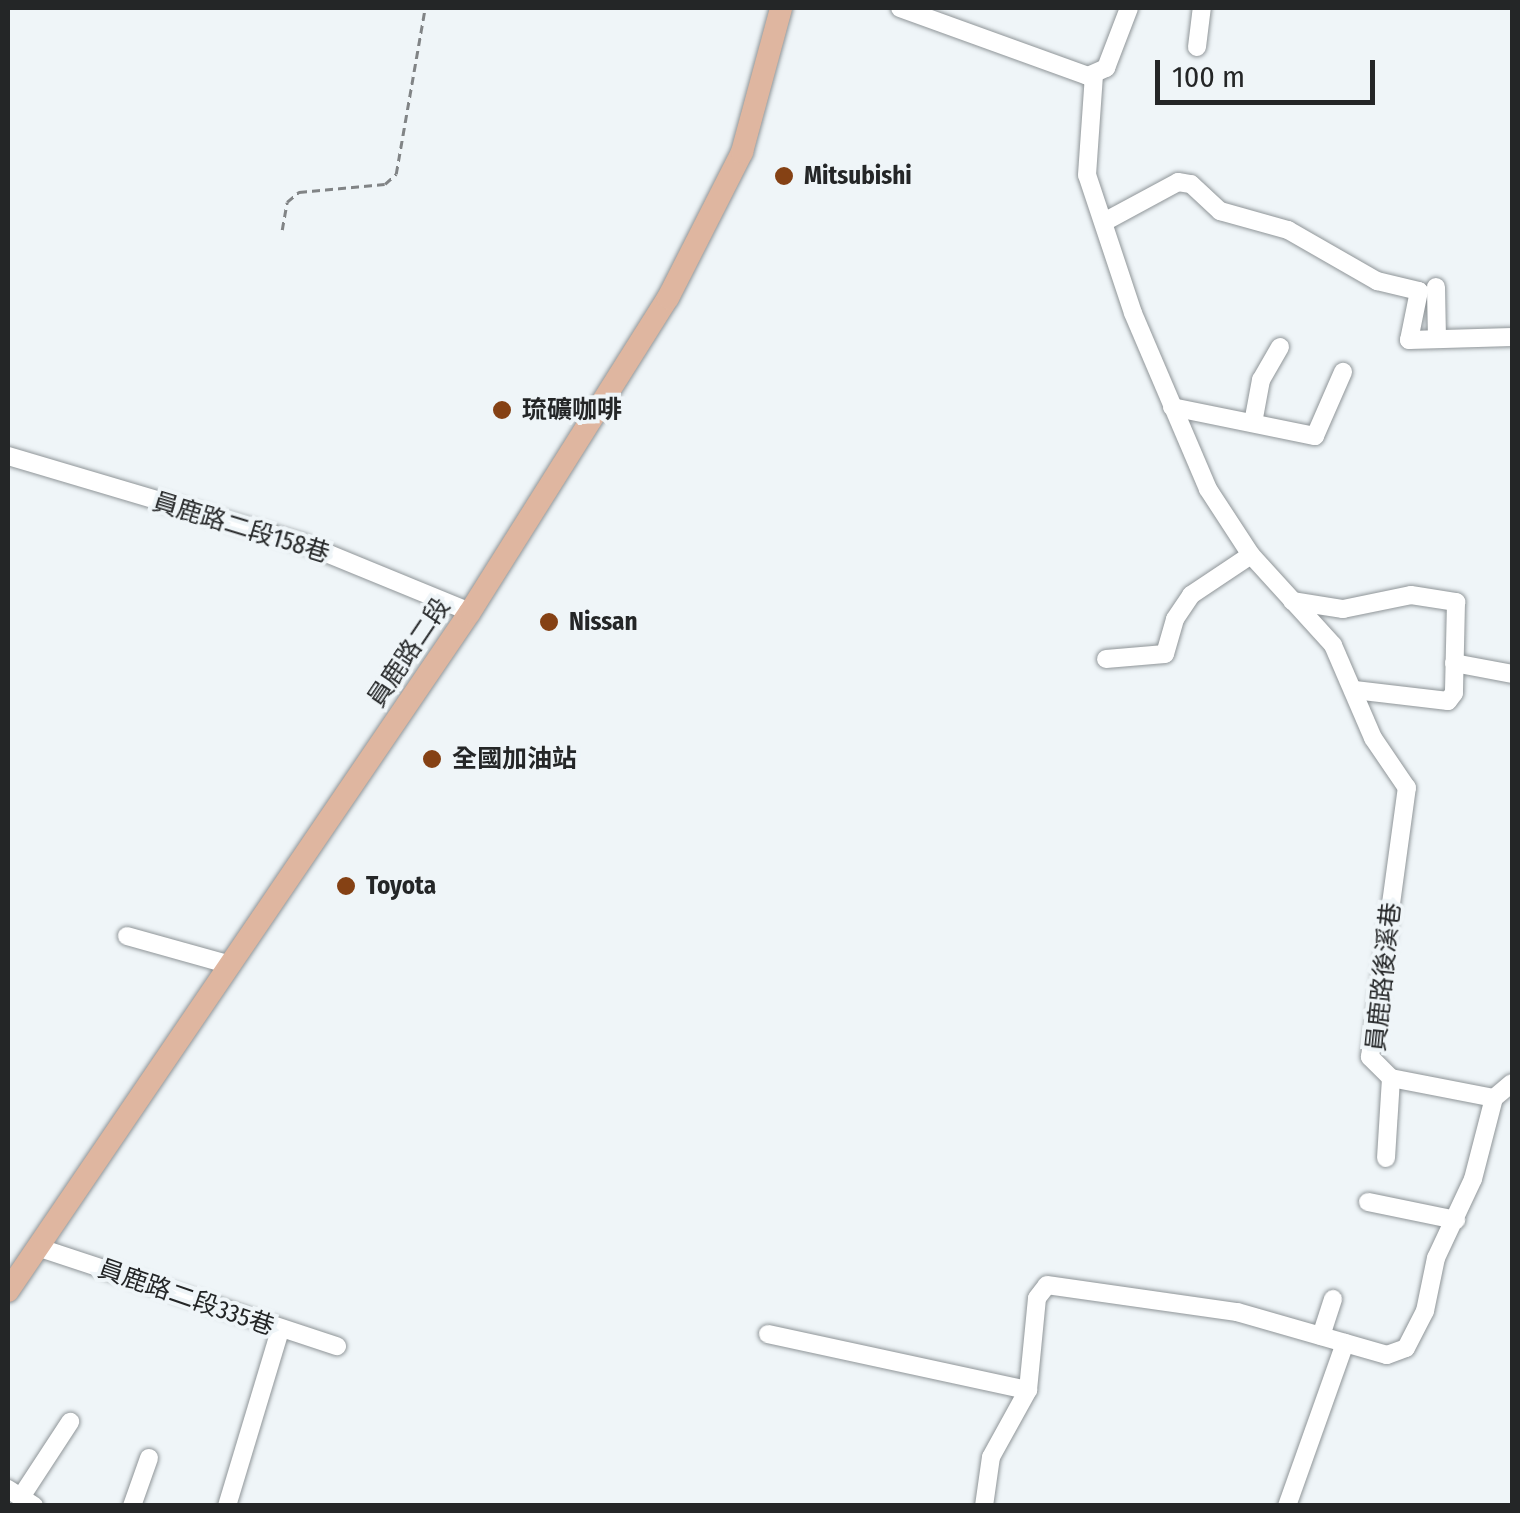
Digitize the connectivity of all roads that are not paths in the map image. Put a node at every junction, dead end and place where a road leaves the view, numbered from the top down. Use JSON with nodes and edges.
{"nodes":[{"id":1,"x":781,"y":8,"type":"edge"},
{"id":2,"x":900,"y":8,"type":"edge"},
{"id":3,"x":1129,"y":8,"type":"edge"},
{"id":4,"x":1202,"y":8,"type":"edge"},
{"id":5,"x":1197,"y":48,"type":"dead end"},
{"id":6,"x":1094,"y":75,"type":"junction"},
{"id":7,"x":1104,"y":222,"type":"junction"},
{"id":8,"x":1456,"y":277,"type":"dead end"},
{"id":9,"x":1428,"y":289,"type":"junction"},
{"id":10,"x":1512,"y":337,"type":"edge"},
{"id":11,"x":1437,"y":339,"type":"junction"},
{"id":12,"x":1280,"y":347,"type":"dead end"},
{"id":13,"x":1343,"y":372,"type":"dead end"},
{"id":14,"x":1172,"y":407,"type":"junction"},
{"id":15,"x":1253,"y":423,"type":"junction"},
{"id":16,"x":8,"y":456,"type":"edge"},
{"id":17,"x":1252,"y":556,"type":"junction"},
{"id":18,"x":1292,"y":602,"type":"junction"},
{"id":19,"x":470,"y":612,"type":"junction"},
{"id":20,"x":1106,"y":658,"type":"dead end"},
{"id":21,"x":1454,"y":664,"type":"junction"},
{"id":22,"x":1512,"y":674,"type":"edge"},
{"id":23,"x":1355,"y":690,"type":"junction"},
{"id":24,"x":126,"y":936,"type":"dead end"},
{"id":25,"x":231,"y":965,"type":"junction"},
{"id":26,"x":1391,"y":1078,"type":"junction"},
{"id":27,"x":1512,"y":1083,"type":"edge"},
{"id":28,"x":1503,"y":1100,"type":"edge"},
{"id":29,"x":1386,"y":1158,"type":"dead end"},
{"id":30,"x":1368,"y":1202,"type":"dead end"},
{"id":31,"x":1456,"y":1220,"type":"junction"},
{"id":32,"x":36,"y":1247,"type":"junction"},
{"id":33,"x":8,"y":1291,"type":"edge"},
{"id":34,"x":1333,"y":1298,"type":"dead end"},
{"id":35,"x":280,"y":1331,"type":"junction"},
{"id":36,"x":768,"y":1334,"type":"dead end"},
{"id":37,"x":1321,"y":1336,"type":"junction"},
{"id":38,"x":1345,"y":1343,"type":"junction"},
{"id":39,"x":337,"y":1346,"type":"dead end"},
{"id":40,"x":1028,"y":1390,"type":"junction"},
{"id":41,"x":70,"y":1422,"type":"dead end"},
{"id":42,"x":149,"y":1458,"type":"dead end"},
{"id":43,"x":21,"y":1497,"type":"edge"},
{"id":44,"x":132,"y":1506,"type":"edge"},
{"id":45,"x":227,"y":1506,"type":"edge"},
{"id":46,"x":984,"y":1506,"type":"edge"},
{"id":47,"x":1287,"y":1506,"type":"edge"}],
"edges":[{"from":1,"to":19,"type":"main road","name":"員鹿路二段"},
{"from":2,"to":6,"type":"street"},
{"from":3,"to":6,"type":"street","name":"員鹿路後溪巷"},
{"from":4,"to":5,"type":"street"},
{"from":6,"to":7,"type":"street","name":"員鹿路後溪巷"},
{"from":7,"to":9,"type":"street"},
{"from":7,"to":14,"type":"street","name":"員鹿路後溪巷"},
{"from":8,"to":9,"type":"street"},
{"from":9,"to":11,"type":"street"},
{"from":9,"to":11,"type":"street"},
{"from":10,"to":11,"type":"street"},
{"from":12,"to":15,"type":"street"},
{"from":13,"to":15,"type":"street"},
{"from":14,"to":15,"type":"street"},
{"from":14,"to":17,"type":"street","name":"員鹿路後溪巷"},
{"from":16,"to":19,"type":"street","name":"員鹿路二段158巷"},
{"from":17,"to":18,"type":"street","name":"員鹿路後溪巷"},
{"from":17,"to":20,"type":"street"},
{"from":18,"to":21,"type":"street"},
{"from":18,"to":23,"type":"street","name":"員鹿路後溪巷"},
{"from":19,"to":25,"type":"main road","name":"員鹿路二段"},
{"from":21,"to":22,"type":"street"},
{"from":21,"to":23,"type":"street"},
{"from":23,"to":26,"type":"street","name":"員鹿路後溪巷"},
{"from":24,"to":25,"type":"street"},
{"from":25,"to":32,"type":"main road","name":"員鹿路二段"},
{"from":26,"to":28,"type":"street","name":"員鹿路後溪巷"},
{"from":26,"to":29,"type":"street"},
{"from":27,"to":28,"type":"street"},
{"from":28,"to":31,"type":"street"},
{"from":30,"to":31,"type":"street"},
{"from":31,"to":38,"type":"street"},
{"from":32,"to":33,"type":"main road","name":"員鹿路二段"},
{"from":32,"to":35,"type":"street","name":"員鹿路二段335巷"},
{"from":34,"to":37,"type":"street"},
{"from":35,"to":39,"type":"street","name":"員鹿路二段335巷"},
{"from":35,"to":45,"type":"street"},
{"from":36,"to":40,"type":"street"},
{"from":37,"to":38,"type":"street"},
{"from":37,"to":40,"type":"street"},
{"from":38,"to":47,"type":"street"},
{"from":40,"to":46,"type":"street"},
{"from":41,"to":43,"type":"street"},
{"from":42,"to":44,"type":"street"}]}
